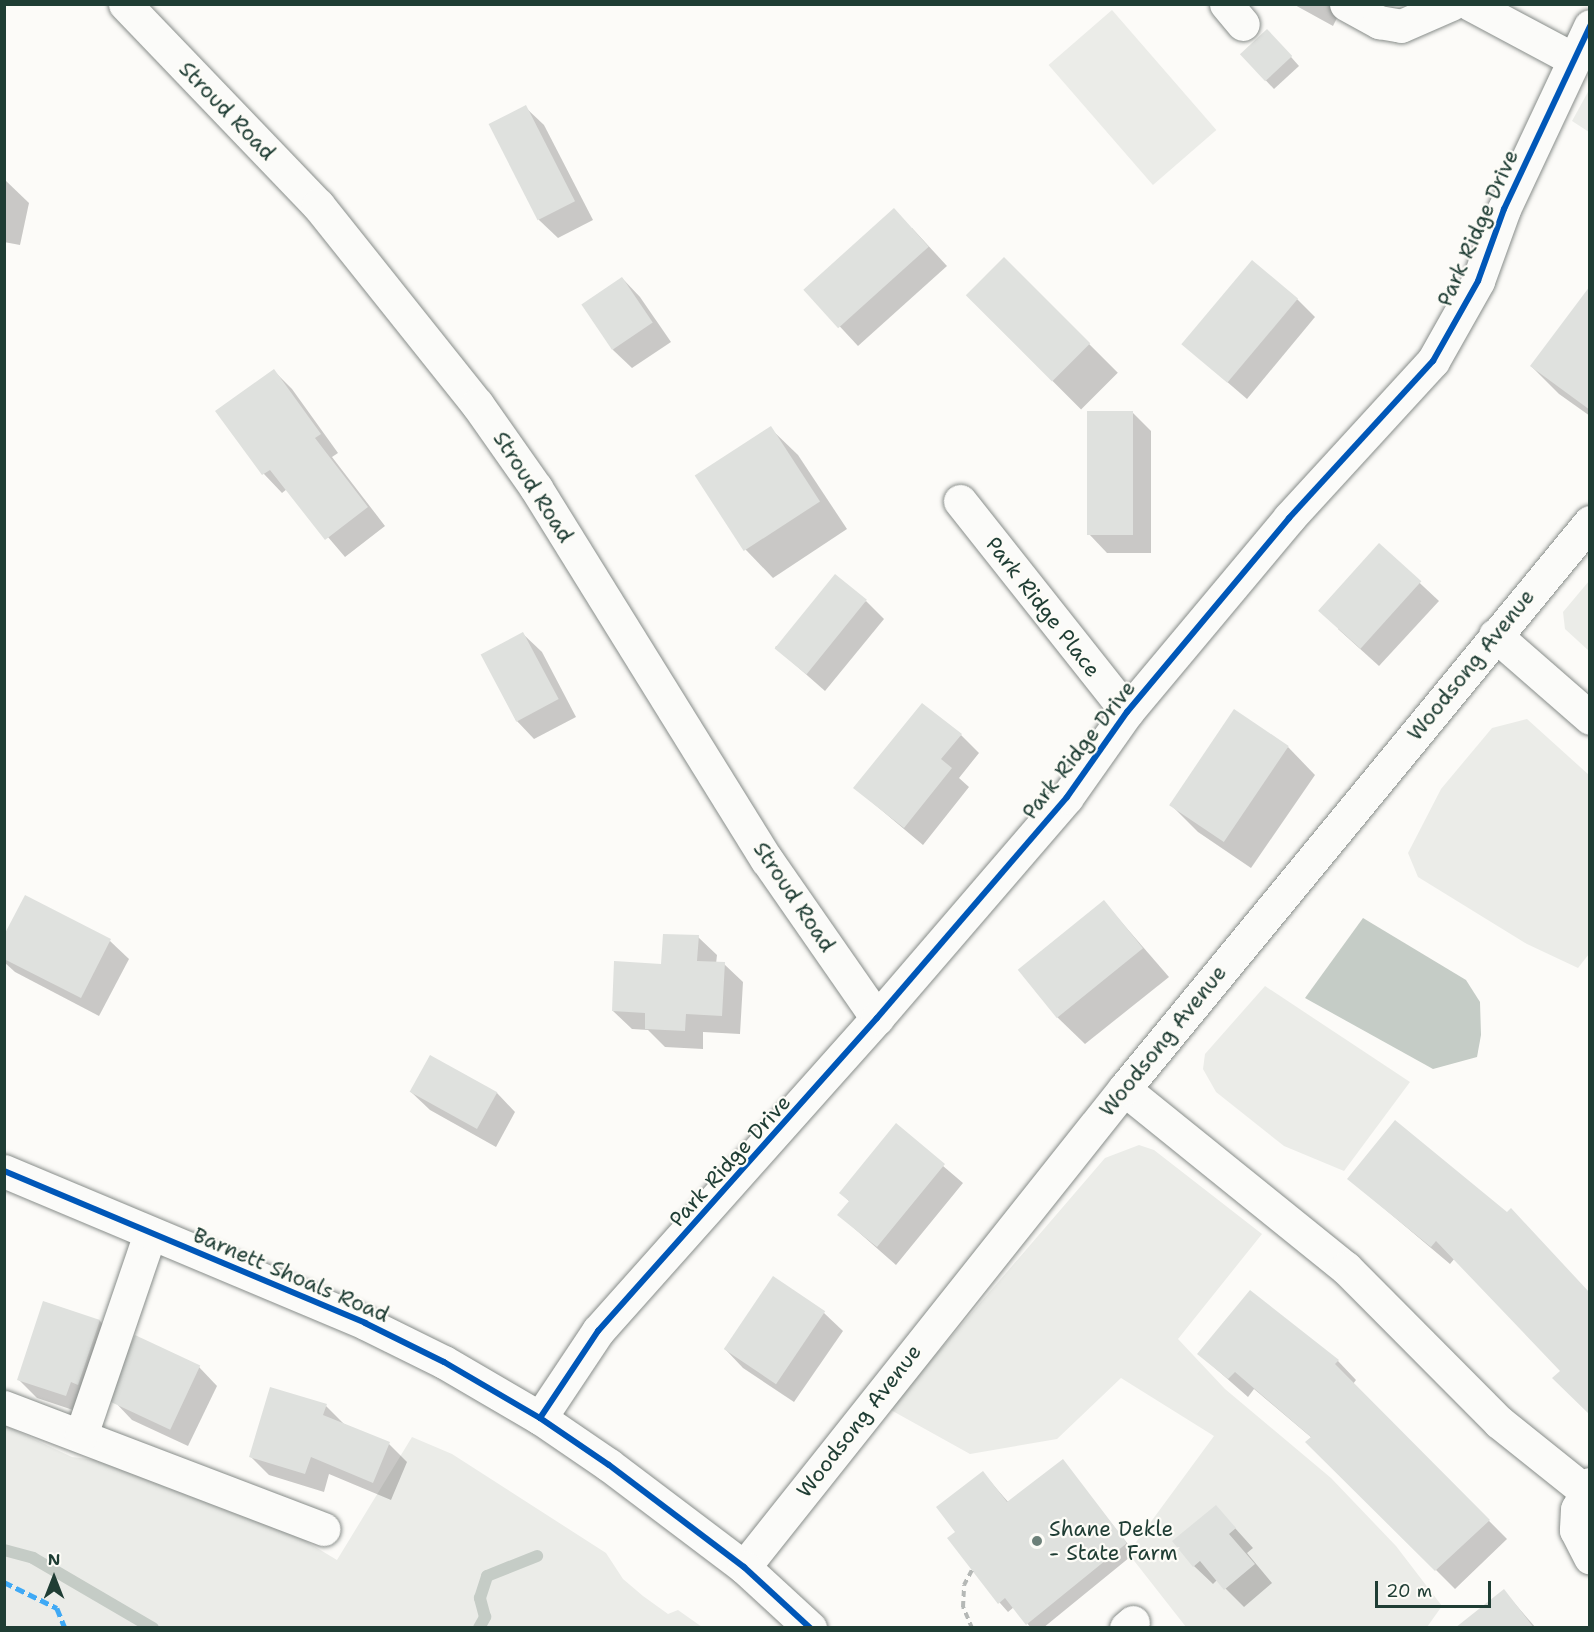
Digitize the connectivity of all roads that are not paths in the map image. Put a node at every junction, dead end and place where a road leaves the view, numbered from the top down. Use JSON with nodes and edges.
{"nodes":[{"id":1,"x":125,"y":4,"type":"edge"},
{"id":2,"x":1346,"y":4,"type":"edge"},
{"id":3,"x":1451,"y":4,"type":"edge"},
{"id":4,"x":1470,"y":4,"type":"edge"},
{"id":5,"x":1590,"y":26,"type":"edge"},
{"id":6,"x":1571,"y":58,"type":"junction"},
{"id":7,"x":960,"y":501,"type":"dead end"},
{"id":8,"x":1590,"y":522,"type":"edge"},
{"id":9,"x":1495,"y":635,"type":"junction"},
{"id":10,"x":1127,"y":712,"type":"junction"},
{"id":11,"x":1590,"y":718,"type":"edge"},
{"id":12,"x":877,"y":1018,"type":"junction"},
{"id":13,"x":1124,"y":1089,"type":"junction"},
{"id":14,"x":4,"y":1171,"type":"edge"},
{"id":15,"x":150,"y":1233,"type":"junction"},
{"id":16,"x":4,"y":1407,"type":"edge"},
{"id":17,"x":540,"y":1418,"type":"junction"},
{"id":18,"x":81,"y":1435,"type":"junction"},
{"id":19,"x":1587,"y":1487,"type":"edge"},
{"id":20,"x":323,"y":1529,"type":"dead end"},
{"id":21,"x":1590,"y":1558,"type":"edge"},
{"id":22,"x":744,"y":1567,"type":"junction"},
{"id":23,"x":810,"y":1628,"type":"edge"}],
"edges":[{"from":1,"to":12,"type":"street","name":"Stroud Road"},
{"from":2,"to":3,"type":"street"},
{"from":4,"to":6,"type":"street"},
{"from":5,"to":6,"type":"street","name":"Park Ridge Drive"},
{"from":6,"to":10,"type":"street","name":"Park Ridge Drive"},
{"from":7,"to":10,"type":"street","name":"Park Ridge Place"},
{"from":8,"to":9,"type":"street","name":"Woodsong Avenue"},
{"from":9,"to":11,"type":"street"},
{"from":9,"to":13,"type":"street","name":"Woodsong Avenue"},
{"from":10,"to":12,"type":"street","name":"Park Ridge Drive"},
{"from":12,"to":17,"type":"street","name":"Park Ridge Drive"},
{"from":13,"to":19,"type":"street"},
{"from":13,"to":22,"type":"street","name":"Woodsong Avenue"},
{"from":14,"to":15,"type":"street","name":"Barnett Shoals Road"},
{"from":15,"to":17,"type":"street","name":"Barnett Shoals Road"},
{"from":15,"to":18,"type":"street"},
{"from":16,"to":18,"type":"street"},
{"from":17,"to":22,"type":"street","name":"Barnett Shoals Road"},
{"from":18,"to":20,"type":"street"},
{"from":19,"to":21,"type":"street"},
{"from":22,"to":23,"type":"street","name":"Barnett Shoals Road"}]}
